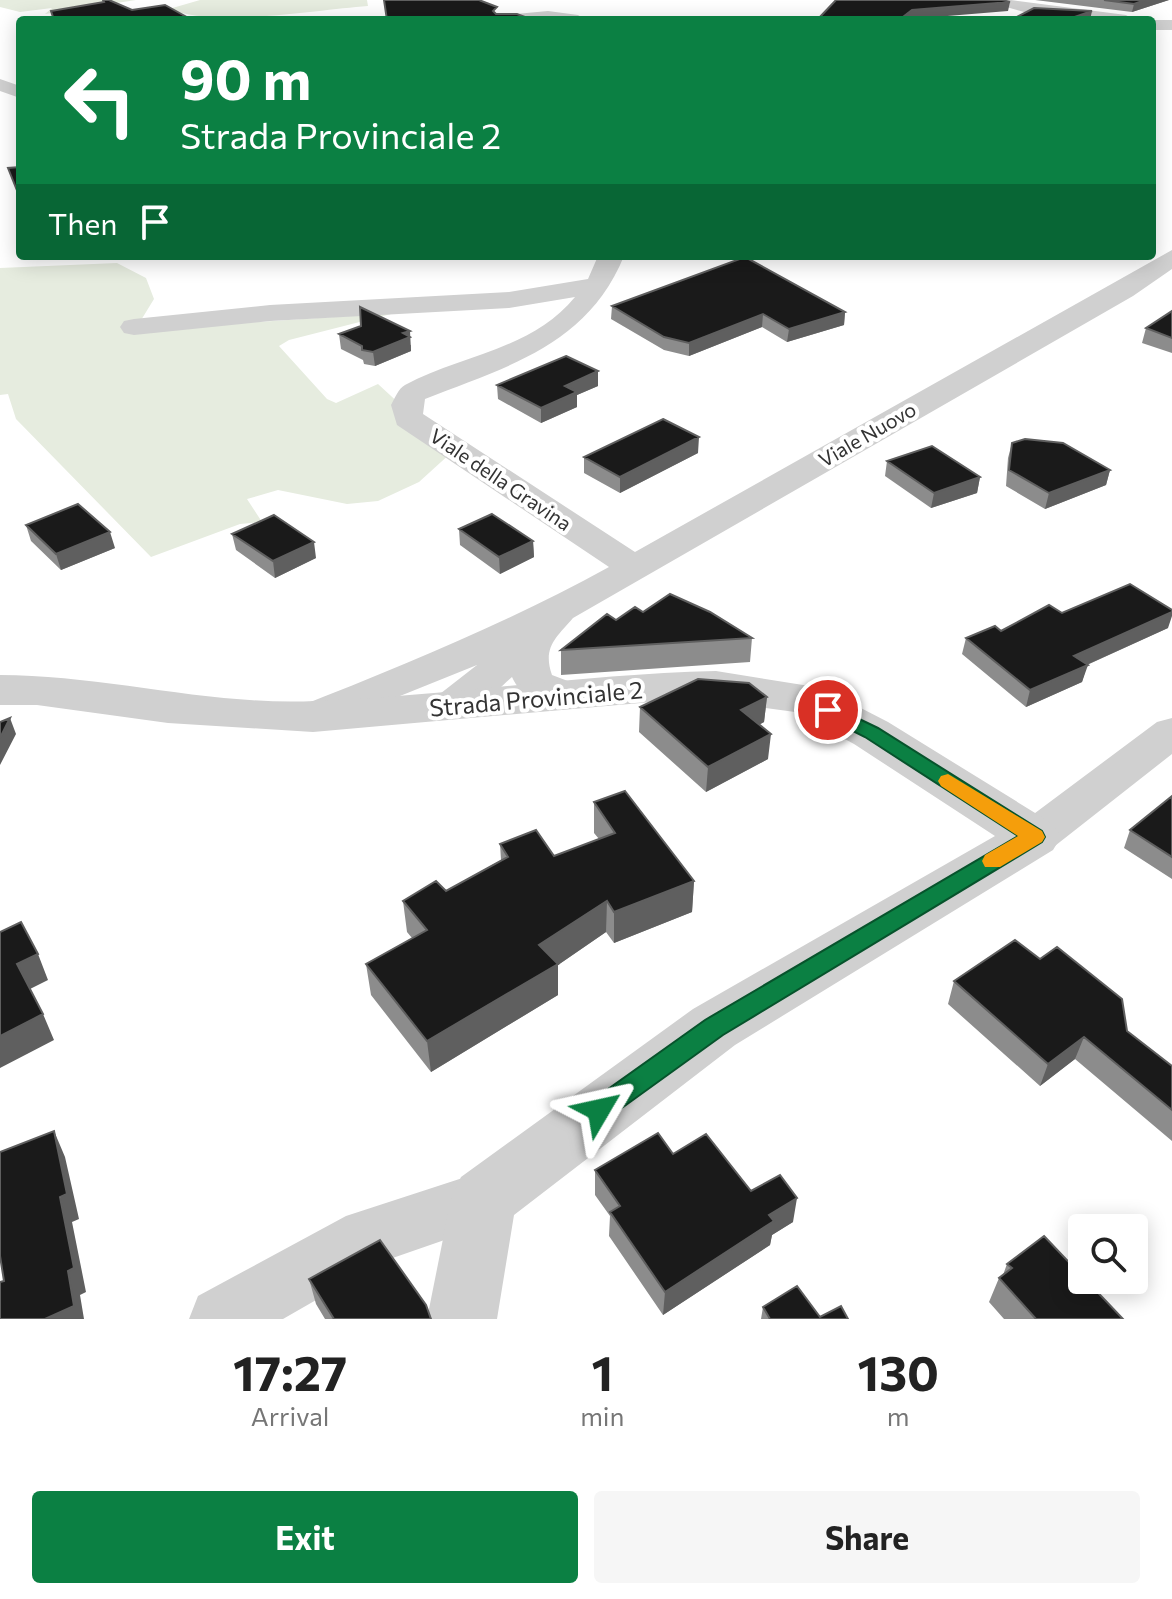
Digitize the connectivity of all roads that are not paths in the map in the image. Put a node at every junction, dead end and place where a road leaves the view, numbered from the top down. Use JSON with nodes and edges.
{"nodes":[{"id":1,"x":989,"y":0,"type":"edge"},
{"id":2,"x":1090,"y":16,"type":"edge"},
{"id":3,"x":1172,"y":258,"type":"edge"},
{"id":4,"x":609,"y":260,"type":"edge"},
{"id":5,"x":596,"y":286,"type":"junction"},
{"id":6,"x":134,"y":327,"type":"dead end"},
{"id":7,"x":635,"y":568,"type":"junction"},
{"id":8,"x":561,"y":609,"type":"junction"},
{"id":9,"x":529,"y":643,"type":"junction"},
{"id":10,"x":461,"y":657,"type":"junction"},
{"id":11,"x":0,"y":690,"type":"edge"},
{"id":12,"x":566,"y":696,"type":"junction"},
{"id":13,"x":451,"y":707,"type":"junction"},
{"id":14,"x":313,"y":717,"type":"junction"},
{"id":15,"x":1172,"y":732,"type":"edge"},
{"id":16,"x":1035,"y":837,"type":"junction"},
{"id":17,"x":484,"y":1199,"type":"junction"},
{"id":18,"x":221,"y":1319,"type":"edge"},
{"id":19,"x":462,"y":1319,"type":"edge"}],
"edges":[{"from":1,"to":2,"type":"street"},
{"from":3,"to":7,"type":"street","name":"Viale Nuovo"},
{"from":4,"to":5,"type":"street","name":"Viale della Gravina"},
{"from":5,"to":6,"type":"street"},
{"from":5,"to":7,"type":"street","name":"Viale della Gravina"},
{"from":7,"to":8,"type":"street","name":"Viale Nuovo"},
{"from":8,"to":9,"type":"street","name":"Viale Nuovo"},
{"from":8,"to":10,"type":"street","name":"Viale Nuovo"},
{"from":9,"to":12,"type":"street"},
{"from":9,"to":13,"type":"street","name":"Viale Nuovo"},
{"from":10,"to":13,"type":"street"},
{"from":10,"to":14,"type":"street","name":"Viale Nuovo"},
{"from":11,"to":14,"type":"street","name":"Strada Provinciale 2"},
{"from":12,"to":13,"type":"street","name":"Strada Provinciale 2"},
{"from":12,"to":16,"type":"street","name":"Strada Provinciale 2"},
{"from":13,"to":14,"type":"street","name":"Strada Provinciale 2"},
{"from":15,"to":16,"type":"street"},
{"from":16,"to":17,"type":"street"},
{"from":17,"to":18,"type":"street"},
{"from":17,"to":19,"type":"street"}]}
